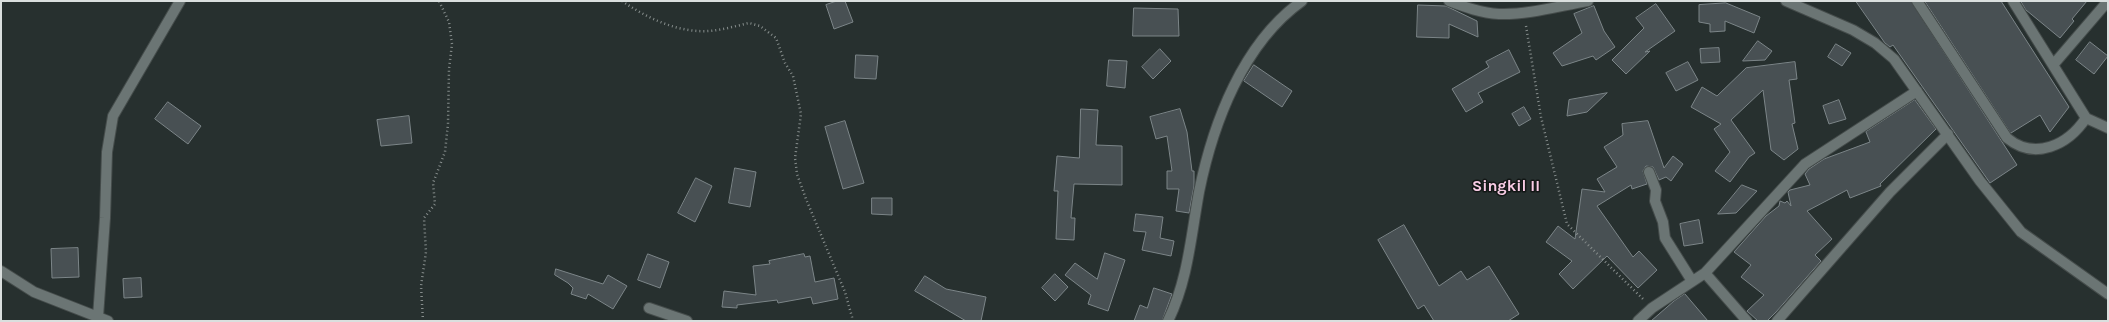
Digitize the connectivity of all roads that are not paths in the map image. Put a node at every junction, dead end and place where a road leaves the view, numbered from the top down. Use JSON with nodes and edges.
{"nodes":[{"id":1,"x":180,"y":1,"type":"edge"},
{"id":2,"x":1302,"y":1,"type":"edge"},
{"id":3,"x":1449,"y":1,"type":"edge"},
{"id":4,"x":1588,"y":1,"type":"edge"},
{"id":5,"x":1786,"y":1,"type":"edge"},
{"id":6,"x":1917,"y":1,"type":"edge"},
{"id":7,"x":2013,"y":1,"type":"edge"},
{"id":8,"x":2108,"y":2,"type":"edge"},
{"id":9,"x":2053,"y":65,"type":"junction"},
{"id":10,"x":1917,"y":91,"type":"junction"},
{"id":11,"x":2086,"y":118,"type":"junction"},
{"id":12,"x":2108,"y":128,"type":"edge"},
{"id":13,"x":1948,"y":134,"type":"junction"},
{"id":14,"x":1648,"y":172,"type":"dead end"},
{"id":15,"x":1,"y":272,"type":"edge"},
{"id":16,"x":1705,"y":273,"type":"junction"},
{"id":17,"x":1692,"y":281,"type":"junction"},
{"id":18,"x":2108,"y":294,"type":"edge"},
{"id":19,"x":649,"y":308,"type":"dead end"},
{"id":20,"x":98,"y":317,"type":"junction"},
{"id":21,"x":108,"y":321,"type":"edge"},
{"id":22,"x":687,"y":321,"type":"edge"},
{"id":23,"x":1168,"y":321,"type":"edge"},
{"id":24,"x":1638,"y":321,"type":"edge"},
{"id":25,"x":1747,"y":321,"type":"edge"},
{"id":26,"x":1778,"y":321,"type":"edge"}],
"edges":[{"from":1,"to":20,"type":"street"},
{"from":2,"to":23,"type":"street"},
{"from":3,"to":4,"type":"street"},
{"from":5,"to":10,"type":"street"},
{"from":6,"to":11,"type":"street"},
{"from":7,"to":9,"type":"street"},
{"from":8,"to":9,"type":"street"},
{"from":9,"to":11,"type":"street"},
{"from":10,"to":13,"type":"street"},
{"from":10,"to":16,"type":"street"},
{"from":11,"to":12,"type":"street"},
{"from":13,"to":18,"type":"street"},
{"from":13,"to":26,"type":"street"},
{"from":14,"to":17,"type":"street"},
{"from":15,"to":20,"type":"street"},
{"from":16,"to":17,"type":"street"},
{"from":16,"to":25,"type":"street"},
{"from":17,"to":24,"type":"street"},
{"from":19,"to":22,"type":"street"},
{"from":20,"to":21,"type":"street"}]}
